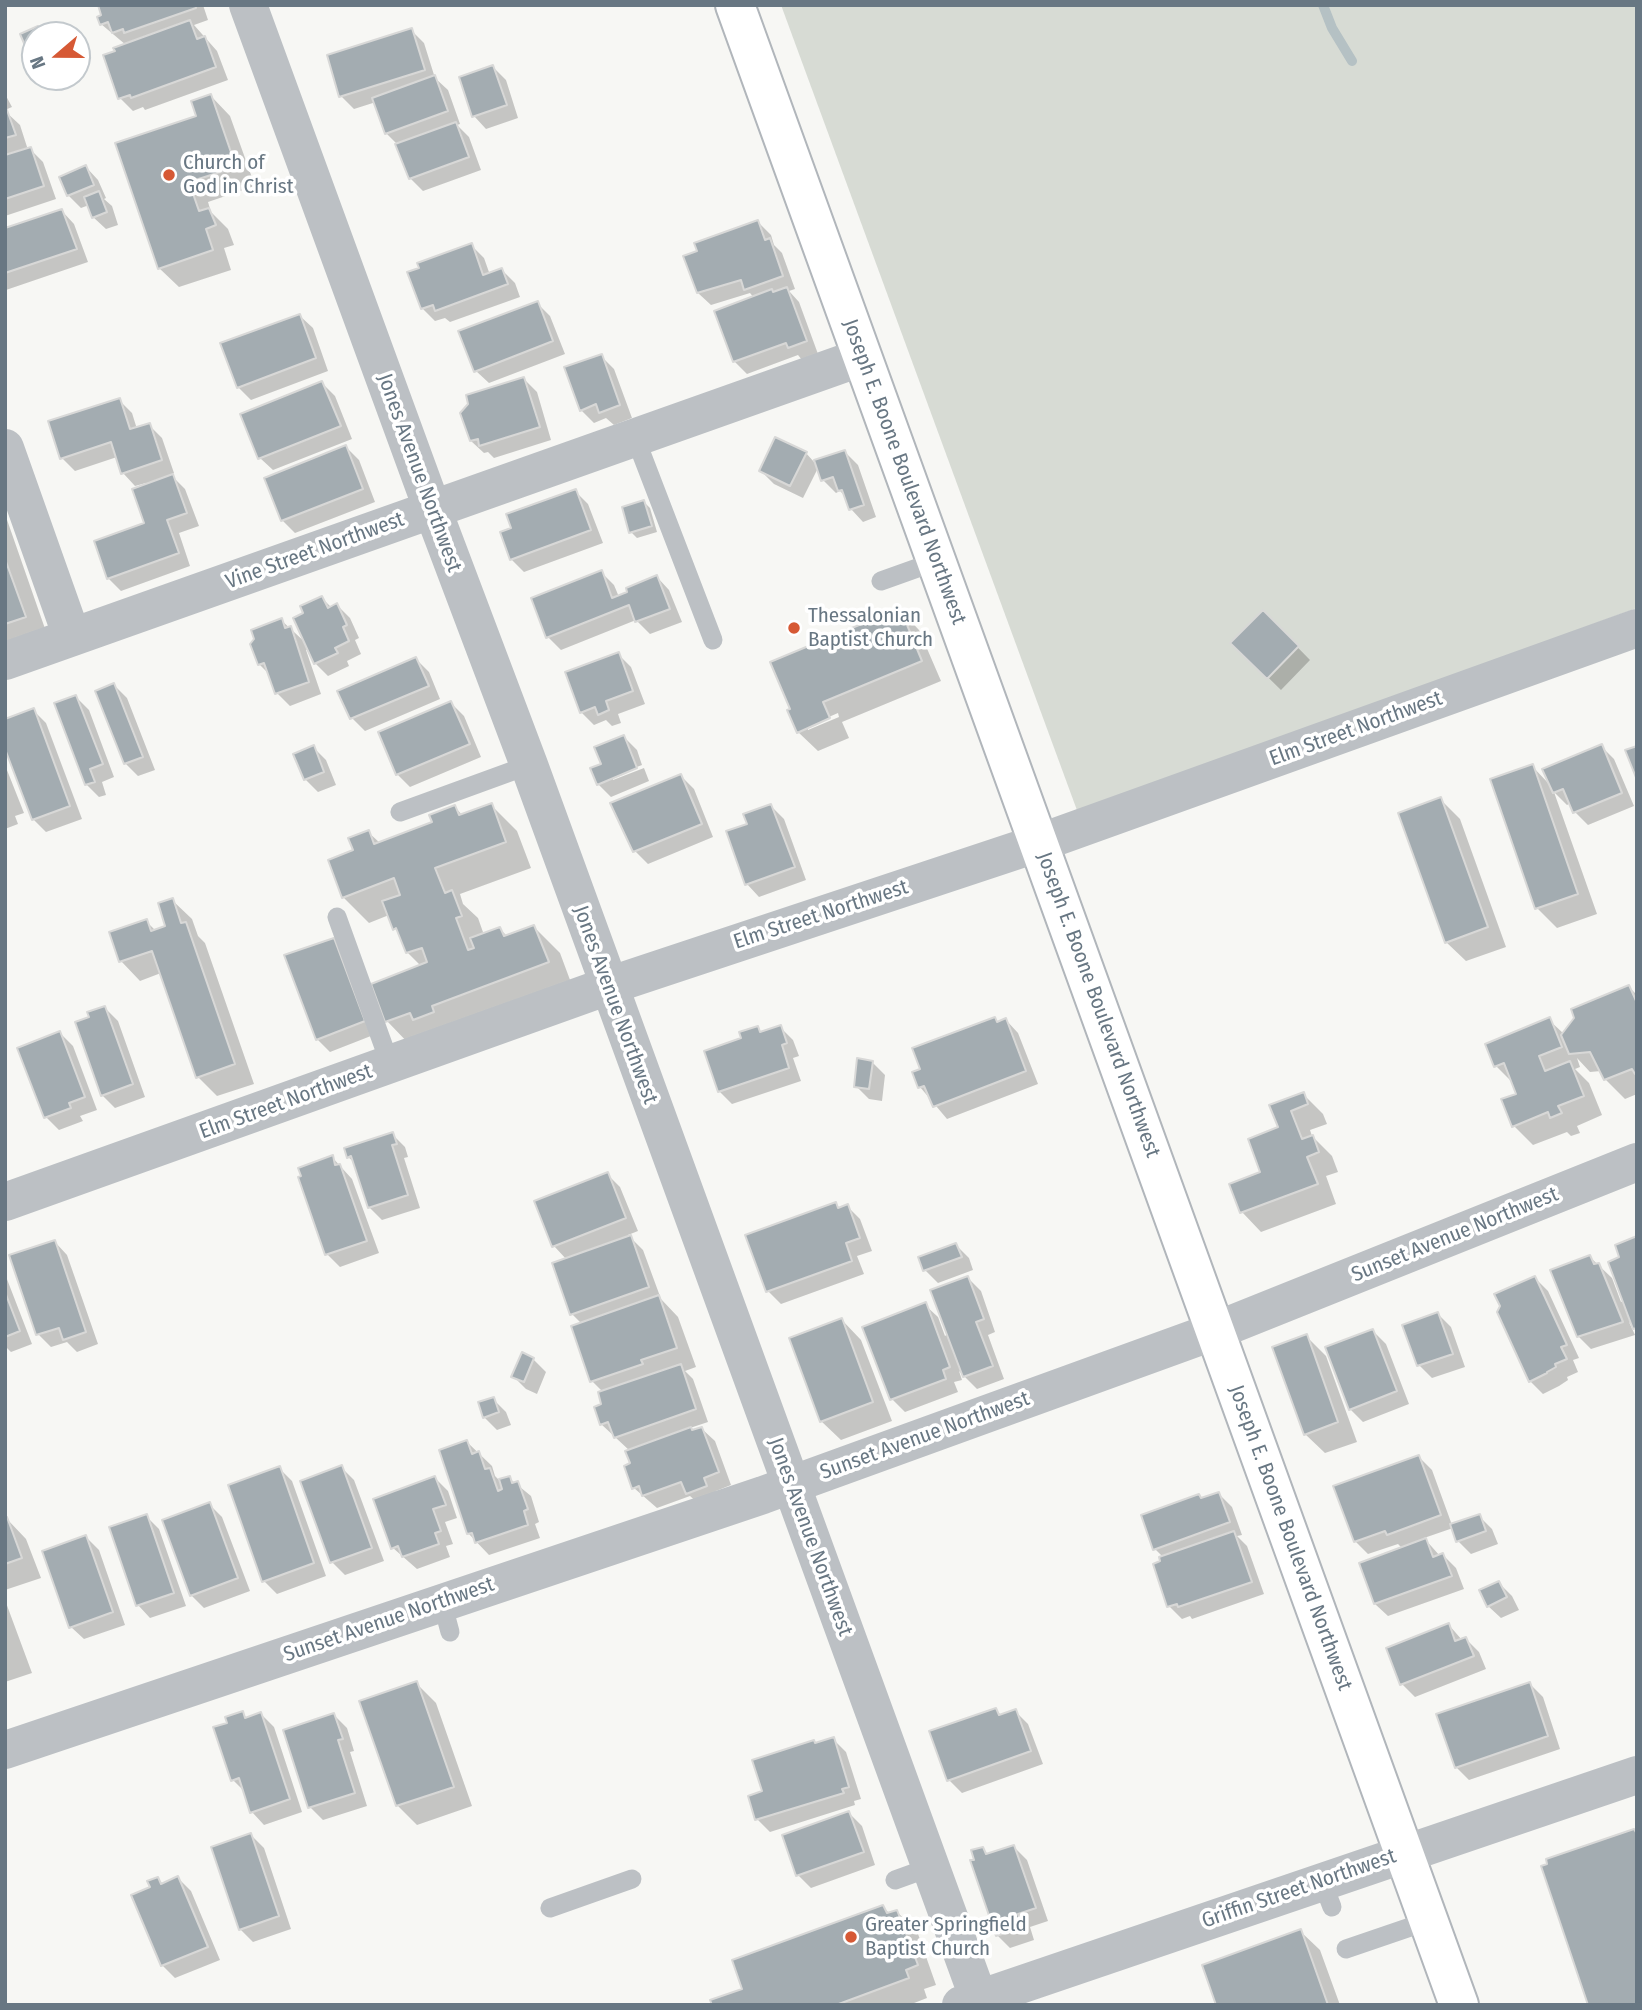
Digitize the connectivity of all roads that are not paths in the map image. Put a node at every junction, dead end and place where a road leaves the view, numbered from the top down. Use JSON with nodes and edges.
{"nodes":[{"id":1,"x":248,"y":5,"type":"edge"},
{"id":2,"x":735,"y":5,"type":"edge"},
{"id":3,"x":862,"y":358,"type":"junction"},
{"id":4,"x":635,"y":438,"type":"junction"},
{"id":5,"x":5,"y":448,"type":"edge"},
{"id":6,"x":432,"y":508,"type":"junction"},
{"id":7,"x":937,"y":561,"type":"junction"},
{"id":8,"x":881,"y":581,"type":"dead end"},
{"id":9,"x":1637,"y":628,"type":"edge"},
{"id":10,"x":72,"y":637,"type":"junction"},
{"id":11,"x":713,"y":640,"type":"dead end"},
{"id":12,"x":5,"y":661,"type":"edge"},
{"id":13,"x":529,"y":765,"type":"junction"},
{"id":14,"x":400,"y":812,"type":"dead end"},
{"id":15,"x":1039,"y":843,"type":"junction"},
{"id":16,"x":337,"y":917,"type":"dead end"},
{"id":17,"x":608,"y":986,"type":"junction"},
{"id":18,"x":390,"y":1064,"type":"junction"},
{"id":19,"x":1637,"y":1162,"type":"edge"},
{"id":20,"x":5,"y":1202,"type":"edge"},
{"id":21,"x":1215,"y":1331,"type":"junction"},
{"id":22,"x":791,"y":1484,"type":"junction"},
{"id":23,"x":5,"y":1750,"type":"edge"},
{"id":24,"x":1637,"y":1775,"type":"edge"},
{"id":25,"x":1404,"y":1853,"type":"junction"},
{"id":26,"x":931,"y":1867,"type":"junction"},
{"id":27,"x":632,"y":1879,"type":"dead end"},
{"id":28,"x":895,"y":1880,"type":"dead end"},
{"id":29,"x":550,"y":1908,"type":"dead end"},
{"id":30,"x":1428,"y":1921,"type":"junction"},
{"id":31,"x":1346,"y":1948,"type":"dead end"},
{"id":32,"x":974,"y":2003,"type":"edge"},
{"id":33,"x":1459,"y":2005,"type":"edge"}],
"edges":[{"from":1,"to":6,"type":"street","name":"Jones Avenue Northwest"},
{"from":2,"to":3,"type":"main road","name":"Joseph E. Boone Boulevard Northwest"},
{"from":3,"to":4,"type":"street","name":"Vine Street Northwest"},
{"from":3,"to":7,"type":"main road","name":"Joseph E. Boone Boulevard Northwest"},
{"from":4,"to":6,"type":"street","name":"Vine Street Northwest"},
{"from":4,"to":11,"type":"lane"},
{"from":5,"to":10,"type":"street"},
{"from":6,"to":10,"type":"street","name":"Vine Street Northwest"},
{"from":6,"to":13,"type":"street","name":"Jones Avenue Northwest"},
{"from":7,"to":8,"type":"lane"},
{"from":7,"to":15,"type":"main road","name":"Joseph E. Boone Boulevard Northwest"},
{"from":9,"to":15,"type":"street","name":"Elm Street Northwest"},
{"from":10,"to":12,"type":"street","name":"Vine Street Northwest"},
{"from":13,"to":14,"type":"lane"},
{"from":13,"to":17,"type":"street","name":"Jones Avenue Northwest"},
{"from":15,"to":17,"type":"street","name":"Elm Street Northwest"},
{"from":15,"to":21,"type":"main road","name":"Joseph E. Boone Boulevard Northwest"},
{"from":16,"to":18,"type":"lane"},
{"from":17,"to":18,"type":"street","name":"Elm Street Northwest"},
{"from":17,"to":22,"type":"street","name":"Jones Avenue Northwest"},
{"from":18,"to":20,"type":"street","name":"Elm Street Northwest"},
{"from":19,"to":21,"type":"street","name":"Sunset Avenue Northwest"},
{"from":21,"to":22,"type":"street","name":"Sunset Avenue Northwest"},
{"from":21,"to":25,"type":"main road","name":"Joseph E. Boone Boulevard Northwest"},
{"from":22,"to":23,"type":"street","name":"Sunset Avenue Northwest"},
{"from":22,"to":26,"type":"street","name":"Jones Avenue Northwest"},
{"from":24,"to":25,"type":"street","name":"Griffin Street Northwest"},
{"from":25,"to":30,"type":"main road","name":"Joseph E. Boone Boulevard Northwest"},
{"from":25,"to":32,"type":"street","name":"Griffin Street Northwest"},
{"from":26,"to":28,"type":"lane"},
{"from":26,"to":32,"type":"street","name":"Jones Avenue Northwest"},
{"from":27,"to":29,"type":"lane"},
{"from":30,"to":31,"type":"lane"},
{"from":30,"to":33,"type":"main road","name":"Joseph E. Boone Boulevard Northwest"}]}
